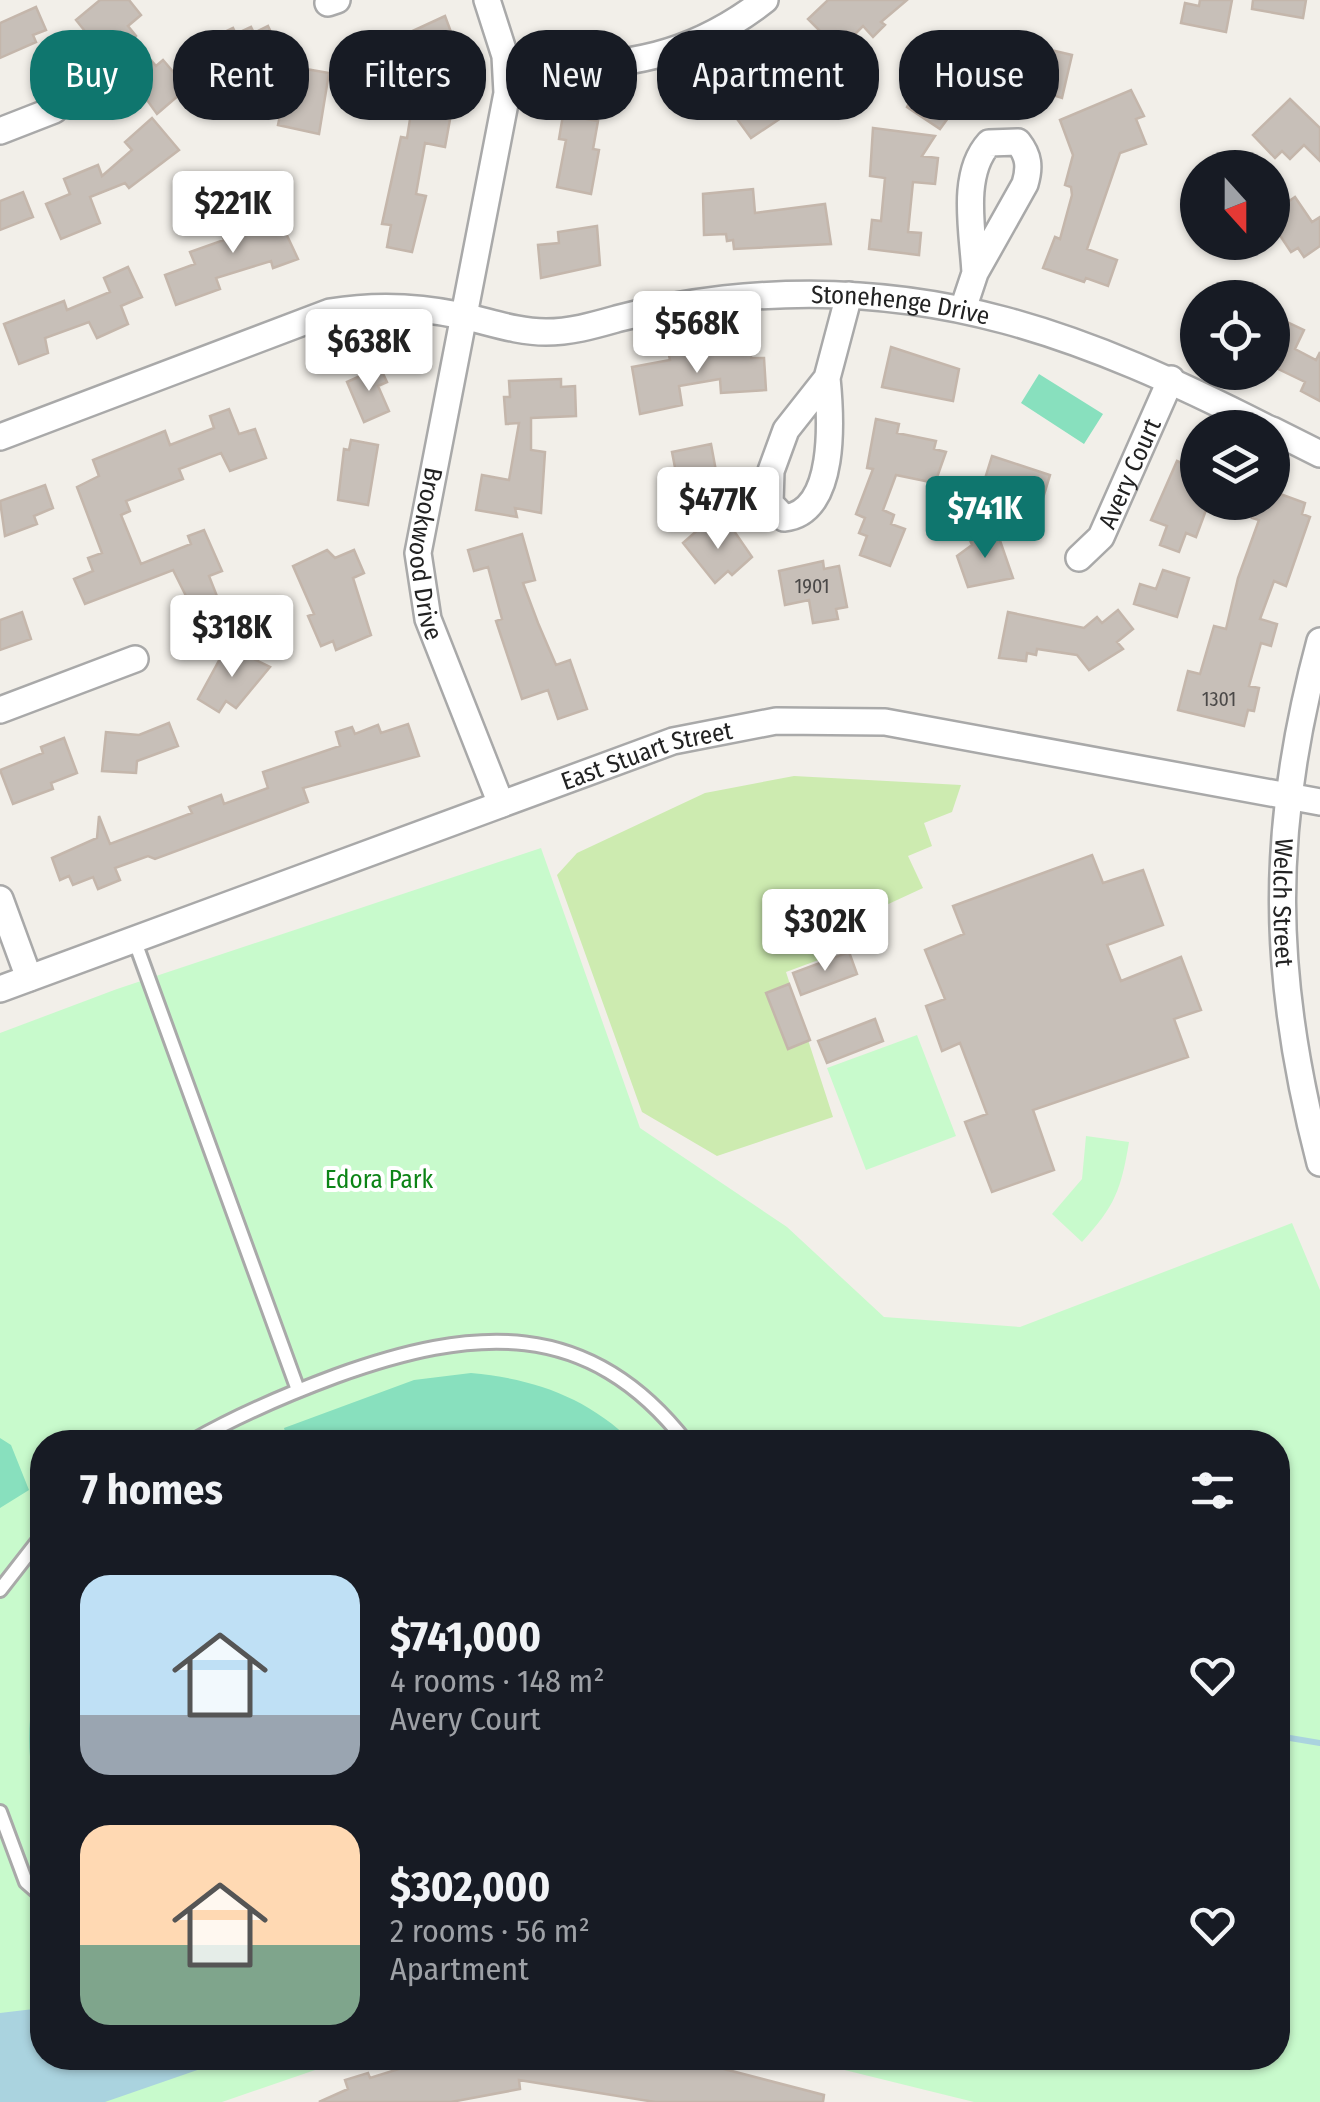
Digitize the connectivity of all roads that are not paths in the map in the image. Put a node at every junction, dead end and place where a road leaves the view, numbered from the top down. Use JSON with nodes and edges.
{"nodes":[{"id":1,"x":488,"y":0,"type":"edge"},
{"id":2,"x":766,"y":0,"type":"edge"},
{"id":3,"x":637,"y":62,"type":"edge"},
{"id":4,"x":506,"y":65,"type":"edge"},
{"id":5,"x":506,"y":83,"type":"edge"},
{"id":6,"x":30,"y":119,"type":"edge"},
{"id":7,"x":0,"y":131,"type":"edge"},
{"id":8,"x":975,"y":272,"type":"dead end"},
{"id":9,"x":849,"y":295,"type":"junction"},
{"id":10,"x":963,"y":308,"type":"junction"},
{"id":11,"x":462,"y":316,"type":"junction"},
{"id":12,"x":828,"y":378,"type":"junction"},
{"id":13,"x":1171,"y":379,"type":"junction"},
{"id":14,"x":1232,"y":410,"type":"edge"},
{"id":15,"x":0,"y":436,"type":"edge"},
{"id":16,"x":1290,"y":439,"type":"edge"},
{"id":17,"x":1320,"y":454,"type":"edge"},
{"id":18,"x":1079,"y":558,"type":"dead end"},
{"id":19,"x":1320,"y":642,"type":"edge"},
{"id":20,"x":135,"y":659,"type":"dead end"},
{"id":21,"x":0,"y":710,"type":"edge"},
{"id":22,"x":1285,"y":799,"type":"junction"},
{"id":23,"x":1320,"y":802,"type":"edge"},
{"id":24,"x":500,"y":804,"type":"junction"},
{"id":25,"x":0,"y":899,"type":"edge"},
{"id":26,"x":134,"y":939,"type":"junction"},
{"id":27,"x":29,"y":978,"type":"junction"},
{"id":28,"x":0,"y":989,"type":"edge"},
{"id":29,"x":1320,"y":1164,"type":"edge"},
{"id":30,"x":298,"y":1390,"type":"junction"},
{"id":31,"x":212,"y":1430,"type":"edge"},
{"id":32,"x":676,"y":1430,"type":"edge"},
{"id":33,"x":30,"y":1551,"type":"edge"},
{"id":34,"x":0,"y":1590,"type":"edge"},
{"id":35,"x":0,"y":1812,"type":"edge"},
{"id":36,"x":30,"y":1886,"type":"edge"}],
"edges":[{"from":1,"to":4,"type":"street","name":"Brookwood Drive"},
{"from":2,"to":3,"type":"street"},
{"from":5,"to":11,"type":"street","name":"Brookwood Drive"},
{"from":6,"to":7,"type":"street"},
{"from":8,"to":10,"type":"street"},
{"from":9,"to":10,"type":"street","name":"Stonehenge Drive"},
{"from":9,"to":11,"type":"street","name":"Stonehenge Drive"},
{"from":9,"to":12,"type":"street"},
{"from":10,"to":13,"type":"street","name":"Stonehenge Drive"},
{"from":11,"to":15,"type":"street","name":"Stonehenge Drive"},
{"from":11,"to":24,"type":"street","name":"Brookwood Drive"},
{"from":12,"to":12,"type":"street"},
{"from":13,"to":14,"type":"street","name":"Stonehenge Drive"},
{"from":13,"to":18,"type":"street","name":"Avery Court"},
{"from":16,"to":17,"type":"street","name":"Stonehenge Drive"},
{"from":19,"to":22,"type":"street","name":"Welch Street"},
{"from":20,"to":21,"type":"street"},
{"from":22,"to":23,"type":"street","name":"East Stuart Street"},
{"from":22,"to":24,"type":"street","name":"East Stuart Street"},
{"from":22,"to":29,"type":"street","name":"Welch Street"},
{"from":24,"to":26,"type":"street","name":"East Stuart Street"},
{"from":25,"to":27,"type":"street"},
{"from":26,"to":27,"type":"street","name":"East Stuart Street"},
{"from":26,"to":30,"type":"lane"},
{"from":27,"to":28,"type":"street","name":"East Stuart Street"},
{"from":30,"to":31,"type":"lane"},
{"from":30,"to":32,"type":"lane"},
{"from":33,"to":34,"type":"lane"},
{"from":35,"to":36,"type":"lane"}]}
